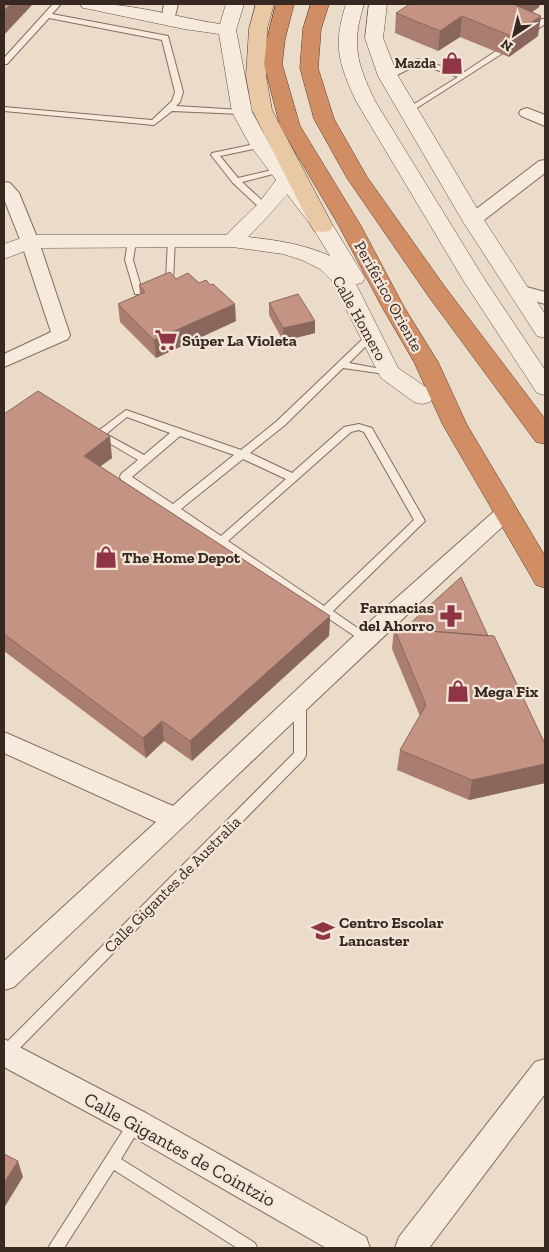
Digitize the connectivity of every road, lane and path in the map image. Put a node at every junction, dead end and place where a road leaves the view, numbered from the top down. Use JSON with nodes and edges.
{"nodes":[{"id":1,"x":57,"y":4,"type":"edge"},
{"id":2,"x":89,"y":4,"type":"edge"},
{"id":3,"x":234,"y":4,"type":"edge"},
{"id":4,"x":265,"y":4,"type":"edge"},
{"id":5,"x":285,"y":4,"type":"edge"},
{"id":6,"x":320,"y":4,"type":"edge"},
{"id":7,"x":355,"y":4,"type":"edge"},
{"id":8,"x":378,"y":4,"type":"edge"},
{"id":9,"x":169,"y":12,"type":"edge"},
{"id":10,"x":47,"y":15,"type":"junction"},
{"id":11,"x":545,"y":21,"type":"edge"},
{"id":12,"x":228,"y":30,"type":"junction"},
{"id":13,"x":528,"y":32,"type":"edge"},
{"id":14,"x":499,"y":53,"type":"edge"},
{"id":15,"x":4,"y":62,"type":"edge"},
{"id":16,"x":388,"y":76,"type":"junction"},
{"id":17,"x":464,"y":76,"type":"junction"},
{"id":18,"x":169,"y":108,"type":"junction"},
{"id":19,"x":4,"y":110,"type":"edge"},
{"id":20,"x":409,"y":111,"type":"junction"},
{"id":21,"x":242,"y":112,"type":"junction"},
{"id":22,"x":527,"y":113,"type":"dead end"},
{"id":23,"x":545,"y":121,"type":"edge"},
{"id":24,"x":260,"y":145,"type":"junction"},
{"id":25,"x":545,"y":165,"type":"edge"},
{"id":26,"x":282,"y":175,"type":"junction"},
{"id":27,"x":236,"y":181,"type":"junction"},
{"id":28,"x":4,"y":188,"type":"edge"},
{"id":29,"x":265,"y":208,"type":"junction"},
{"id":30,"x":473,"y":220,"type":"junction"},
{"id":31,"x":322,"y":226,"type":"junction"},
{"id":32,"x":132,"y":241,"type":"junction"},
{"id":33,"x":172,"y":241,"type":"junction"},
{"id":34,"x":232,"y":241,"type":"junction"},
{"id":35,"x":30,"y":242,"type":"junction"},
{"id":36,"x":4,"y":252,"type":"edge"},
{"id":37,"x":519,"y":291,"type":"junction"},
{"id":38,"x":545,"y":298,"type":"edge"},
{"id":39,"x":545,"y":332,"type":"edge"},
{"id":40,"x":372,"y":335,"type":"junction"},
{"id":41,"x":4,"y":361,"type":"edge"},
{"id":42,"x":342,"y":365,"type":"junction"},
{"id":43,"x":389,"y":373,"type":"junction"},
{"id":44,"x":545,"y":387,"type":"edge"},
{"id":45,"x":422,"y":396,"type":"junction"},
{"id":46,"x":455,"y":425,"type":"junction"},
{"id":47,"x":178,"y":432,"type":"junction"},
{"id":48,"x":545,"y":436,"type":"edge"},
{"id":49,"x":242,"y":454,"type":"junction"},
{"id":50,"x":145,"y":460,"type":"junction"},
{"id":51,"x":293,"y":478,"type":"junction"},
{"id":52,"x":173,"y":510,"type":"junction"},
{"id":53,"x":506,"y":512,"type":"junction"},
{"id":54,"x":221,"y":542,"type":"junction"},
{"id":55,"x":545,"y":578,"type":"edge"},
{"id":56,"x":325,"y":612,"type":"junction"},
{"id":57,"x":365,"y":639,"type":"junction"},
{"id":58,"x":300,"y":700,"type":"junction"},
{"id":59,"x":4,"y":742,"type":"edge"},
{"id":60,"x":176,"y":819,"type":"junction"},
{"id":61,"x":4,"y":978,"type":"edge"},
{"id":62,"x":4,"y":1053,"type":"edge"},
{"id":63,"x":545,"y":1072,"type":"edge"},
{"id":64,"x":136,"y":1122,"type":"junction"},
{"id":65,"x":112,"y":1162,"type":"junction"},
{"id":66,"x":55,"y":1248,"type":"edge"},
{"id":67,"x":250,"y":1248,"type":"edge"},
{"id":68,"x":355,"y":1248,"type":"edge"},
{"id":69,"x":410,"y":1248,"type":"edge"}],
"edges":[{"from":1,"to":10,"type":"lane"},
{"from":2,"to":9,"type":"street"},
{"from":3,"to":12,"type":"street"},
{"from":4,"to":31,"type":"main road"},
{"from":5,"to":46,"type":"highway","name":"Periférico Oriente"},
{"from":6,"to":48,"type":"highway"},
{"from":7,"to":44,"type":"street"},
{"from":8,"to":16,"type":"street"},
{"from":9,"to":12,"type":"street"},
{"from":10,"to":15,"type":"lane"},
{"from":10,"to":18,"type":"lane"},
{"from":11,"to":13,"type":"lane"},
{"from":12,"to":21,"type":"street"},
{"from":14,"to":17,"type":"lane"},
{"from":16,"to":17,"type":"lane"},
{"from":16,"to":20,"type":"street"},
{"from":17,"to":20,"type":"lane"},
{"from":18,"to":19,"type":"lane"},
{"from":18,"to":21,"type":"lane"},
{"from":20,"to":30,"type":"street"},
{"from":21,"to":24,"type":"street"},
{"from":22,"to":23,"type":"street"},
{"from":24,"to":26,"type":"street"},
{"from":24,"to":27,"type":"lane"},
{"from":25,"to":30,"type":"street"},
{"from":26,"to":27,"type":"lane"},
{"from":26,"to":29,"type":"street"},
{"from":26,"to":31,"type":"street"},
{"from":27,"to":29,"type":"lane"},
{"from":28,"to":35,"type":"street"},
{"from":29,"to":34,"type":"street"},
{"from":30,"to":37,"type":"street"},
{"from":31,"to":45,"type":"street"},
{"from":32,"to":33,"type":"street","name":"Calle Homero"},
{"from":32,"to":33,"type":"lane"},
{"from":32,"to":35,"type":"street","name":"Calle Homero"},
{"from":33,"to":34,"type":"street","name":"Calle Homero"},
{"from":34,"to":40,"type":"street","name":"Calle Homero"},
{"from":35,"to":36,"type":"street","name":"Calle Homero"},
{"from":35,"to":41,"type":"street"},
{"from":37,"to":38,"type":"street"},
{"from":37,"to":39,"type":"street"},
{"from":40,"to":42,"type":"lane"},
{"from":40,"to":43,"type":"street","name":"Calle Homero"},
{"from":42,"to":43,"type":"lane"},
{"from":42,"to":49,"type":"lane"},
{"from":43,"to":45,"type":"street","name":"Calle Homero"},
{"from":45,"to":46,"type":"street"},
{"from":46,"to":53,"type":"highway","name":"Periférico Oriente"},
{"from":47,"to":49,"type":"lane"},
{"from":47,"to":50,"type":"lane"},
{"from":47,"to":50,"type":"lane"},
{"from":49,"to":51,"type":"lane"},
{"from":49,"to":52,"type":"lane"},
{"from":50,"to":52,"type":"lane"},
{"from":51,"to":54,"type":"lane"},
{"from":51,"to":56,"type":"lane"},
{"from":52,"to":54,"type":"lane"},
{"from":53,"to":55,"type":"highway","name":"Periférico Oriente"},
{"from":53,"to":57,"type":"street"},
{"from":54,"to":56,"type":"lane"},
{"from":56,"to":57,"type":"lane"},
{"from":57,"to":58,"type":"street"},
{"from":58,"to":60,"type":"street"},
{"from":58,"to":62,"type":"lane","name":"Calle Gigantes de Australia"},
{"from":59,"to":60,"type":"street"},
{"from":60,"to":61,"type":"street"},
{"from":62,"to":64,"type":"street","name":"Calle Gigantes de Cointzio"},
{"from":63,"to":69,"type":"street"},
{"from":64,"to":65,"type":"lane"},
{"from":64,"to":68,"type":"street","name":"Calle Gigantes de Cointzio"},
{"from":65,"to":66,"type":"lane"},
{"from":65,"to":67,"type":"lane"}]}
